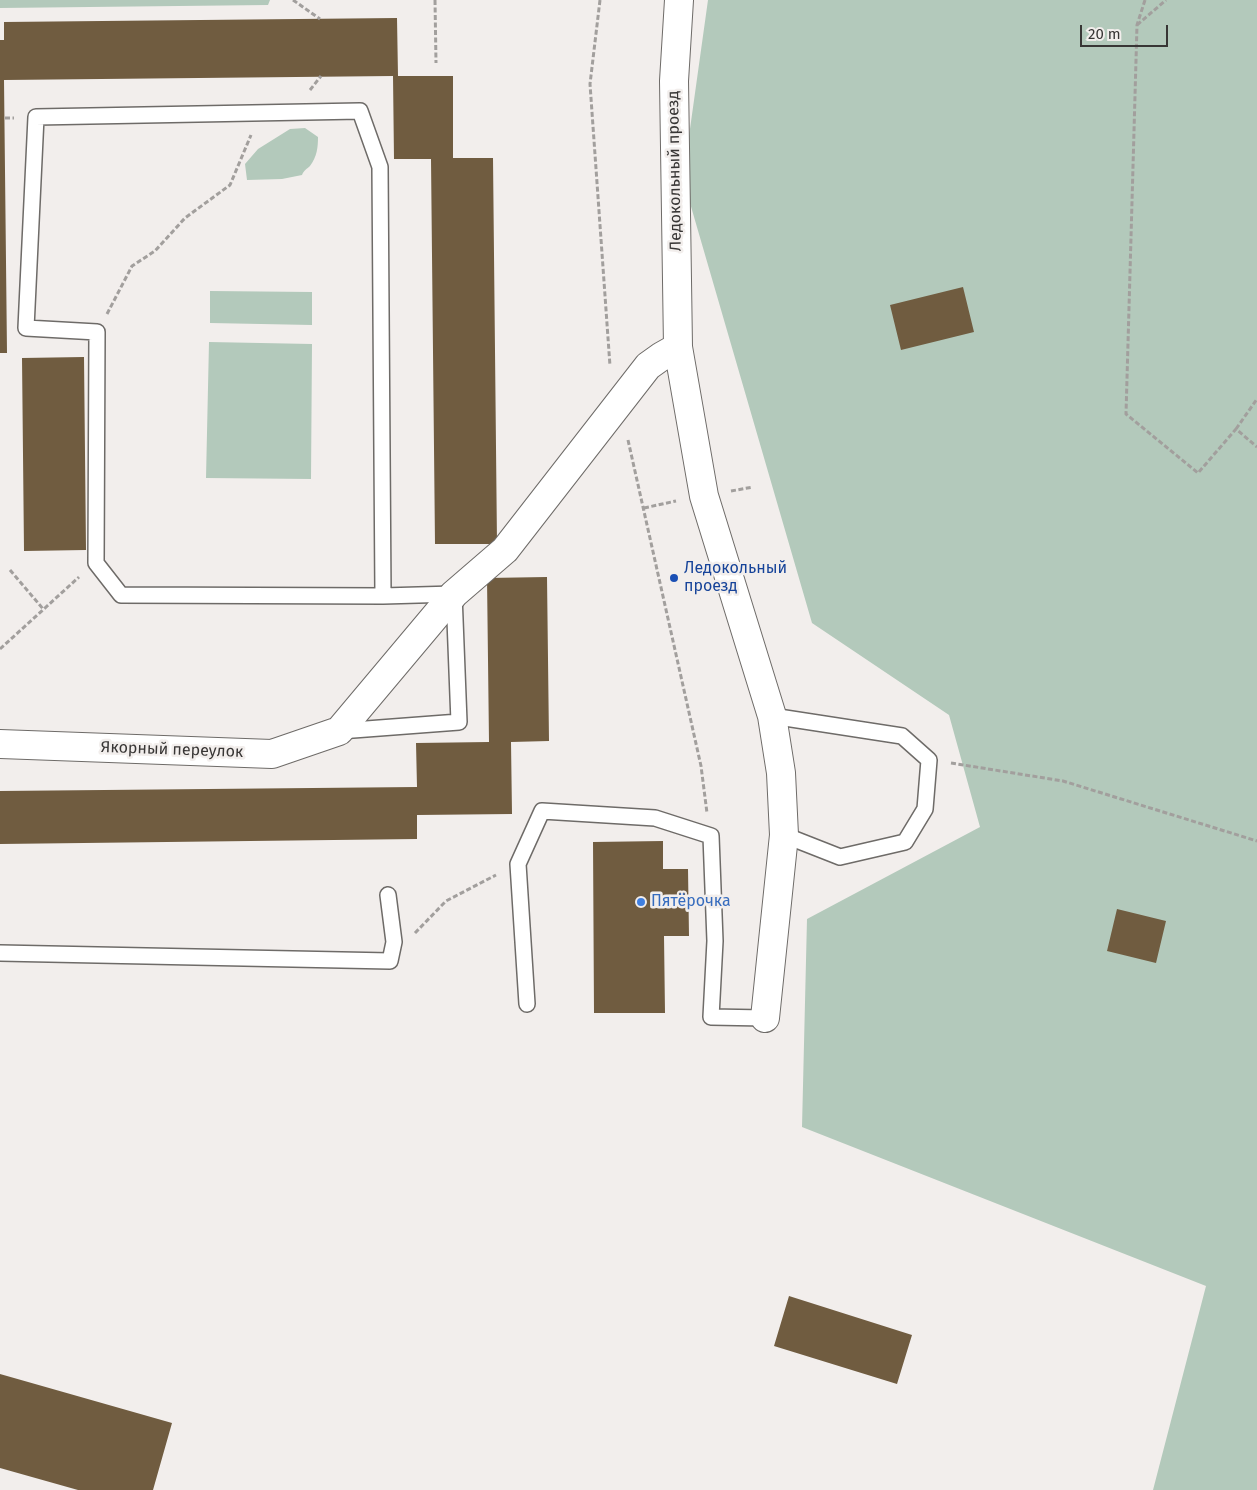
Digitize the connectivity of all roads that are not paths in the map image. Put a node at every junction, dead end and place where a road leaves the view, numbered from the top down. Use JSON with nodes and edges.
{"nodes":[{"id":1,"x":679,"y":0,"type":"edge"},
{"id":2,"x":678,"y":347,"type":"junction"},
{"id":3,"x":454,"y":594,"type":"junction"},
{"id":4,"x":383,"y":596,"type":"junction"},
{"id":5,"x":772,"y":716,"type":"junction"},
{"id":6,"x":339,"y":731,"type":"junction"},
{"id":7,"x":0,"y":744,"type":"edge"},
{"id":8,"x":784,"y":835,"type":"junction"},
{"id":9,"x":388,"y":895,"type":"dead end"},
{"id":10,"x":0,"y":953,"type":"edge"},
{"id":11,"x":528,"y":1004,"type":"dead end"},
{"id":12,"x":765,"y":1018,"type":"joint"}],
"edges":[{"from":1,"to":2,"type":"street","name":"Ледокольный проезд"},
{"from":2,"to":3,"type":"street"},
{"from":2,"to":5,"type":"street","name":"Ледокольный проезд"},
{"from":3,"to":4,"type":"lane"},
{"from":3,"to":6,"type":"street"},
{"from":3,"to":6,"type":"lane"},
{"from":4,"to":4,"type":"lane"},
{"from":5,"to":8,"type":"street","name":"Ледокольный проезд"},
{"from":5,"to":8,"type":"lane"},
{"from":6,"to":7,"type":"street","name":"Якорный переулок"},
{"from":8,"to":12,"type":"street","name":"Ледокольный проезд"},
{"from":9,"to":10,"type":"lane"},
{"from":11,"to":12,"type":"lane"}]}
